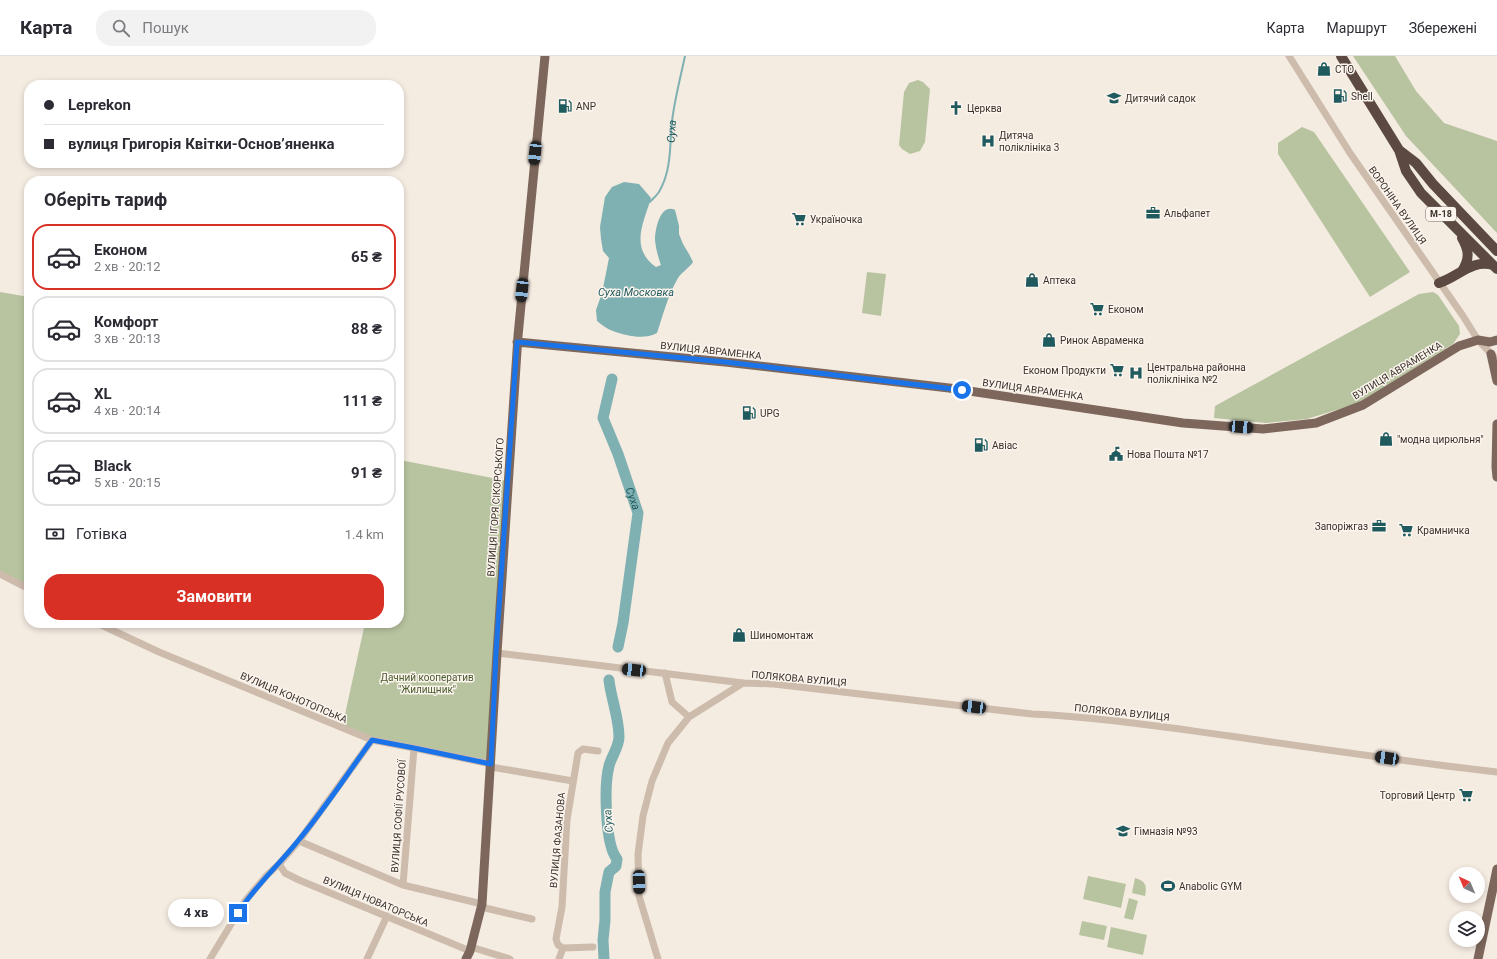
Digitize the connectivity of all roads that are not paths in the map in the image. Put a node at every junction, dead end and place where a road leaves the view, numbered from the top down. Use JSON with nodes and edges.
{"nodes":[{"id":1,"x":545,"y":56,"type":"edge"},
{"id":2,"x":1289,"y":56,"type":"edge"},
{"id":3,"x":1341,"y":56,"type":"edge"},
{"id":4,"x":1399,"y":150,"type":"junction"},
{"id":5,"x":1458,"y":230,"type":"junction"},
{"id":6,"x":1497,"y":251,"type":"edge"},
{"id":7,"x":1495,"y":267,"type":"edge"},
{"id":8,"x":1461,"y":273,"type":"junction"},
{"id":9,"x":1439,"y":283,"type":"junction"},
{"id":10,"x":1478,"y":340,"type":"junction"},
{"id":11,"x":1497,"y":340,"type":"edge"},
{"id":12,"x":517,"y":342,"type":"junction"},
{"id":13,"x":1494,"y":357,"type":"edge"},
{"id":14,"x":1497,"y":381,"type":"edge"},
{"id":15,"x":1497,"y":424,"type":"edge"},
{"id":16,"x":1497,"y":477,"type":"edge"},
{"id":17,"x":0,"y":574,"type":"edge"},
{"id":18,"x":24,"y":586,"type":"edge"},
{"id":19,"x":108,"y":628,"type":"edge"},
{"id":20,"x":496,"y":653,"type":"junction"},
{"id":21,"x":665,"y":673,"type":"junction"},
{"id":22,"x":743,"y":683,"type":"junction"},
{"id":23,"x":689,"y":717,"type":"junction"},
{"id":24,"x":372,"y":740,"type":"junction"},
{"id":25,"x":414,"y":748,"type":"junction"},
{"id":26,"x":598,"y":751,"type":"dead end"},
{"id":27,"x":491,"y":766,"type":"junction"},
{"id":28,"x":1497,"y":772,"type":"edge"},
{"id":29,"x":573,"y":781,"type":"junction"},
{"id":30,"x":299,"y":841,"type":"junction"},
{"id":31,"x":279,"y":864,"type":"junction"},
{"id":32,"x":1497,"y":869,"type":"edge"},
{"id":33,"x":403,"y":885,"type":"junction"},
{"id":34,"x":481,"y":905,"type":"junction"},
{"id":35,"x":387,"y":916,"type":"junction"},
{"id":36,"x":532,"y":919,"type":"dead end"},
{"id":37,"x":593,"y":947,"type":"dead end"},
{"id":38,"x":563,"y":948,"type":"junction"},
{"id":39,"x":469,"y":952,"type":"edge"},
{"id":40,"x":210,"y":959,"type":"edge"},
{"id":41,"x":367,"y":959,"type":"edge"},
{"id":42,"x":510,"y":959,"type":"edge"},
{"id":43,"x":559,"y":959,"type":"edge"},
{"id":44,"x":658,"y":959,"type":"edge"},
{"id":45,"x":1478,"y":959,"type":"edge"}],
"edges":[{"from":1,"to":12,"type":"main road","name":"ВУЛИЦЯ ІГОРЯ СІКОРСЬКОГО"},
{"from":2,"to":9,"type":"street","name":"ВОРОНІНА ВУЛИЦЯ"},
{"from":3,"to":4,"type":"highway","number":"М-18"},
{"from":4,"to":5,"type":"highway","number":"М-18"},
{"from":4,"to":6,"type":"highway","number":"М-18"},
{"from":5,"to":7,"type":"highway","number":"М-18"},
{"from":5,"to":8,"type":"highway"},
{"from":7,"to":8,"type":"highway"},
{"from":8,"to":9,"type":"highway"},
{"from":9,"to":10,"type":"street","name":"ВОРОНІНА ВУЛИЦЯ"},
{"from":10,"to":11,"type":"main road","name":"ВУЛИЦЯ АВРАМЕНКА"},
{"from":10,"to":12,"type":"main road","name":"ВУЛИЦЯ АВРАМЕНКА"},
{"from":10,"to":13,"type":"street","name":"ВОРОНІНА ВУЛИЦЯ"},
{"from":12,"to":20,"type":"main road","name":"ВУЛИЦЯ ІГОРЯ СІКОРСЬКОГО"},
{"from":13,"to":14,"type":"main road"},
{"from":15,"to":16,"type":"main road"},
{"from":17,"to":18,"type":"street"},
{"from":19,"to":24,"type":"street","name":"ВУЛИЦЯ КОНОТОПСЬКА"},
{"from":20,"to":21,"type":"street","name":"ПОЛЯКОВА ВУЛИЦЯ"},
{"from":20,"to":27,"type":"main road","name":"ВУЛИЦЯ ІГОРЯ СІКОРСЬКОГО"},
{"from":21,"to":22,"type":"street","name":"ПОЛЯКОВА ВУЛИЦЯ"},
{"from":21,"to":23,"type":"street"},
{"from":22,"to":23,"type":"street","name":"ПОЛЯКОВА ВУЛИЦЯ"},
{"from":22,"to":28,"type":"street","name":"ПОЛЯКОВА ВУЛИЦЯ"},
{"from":23,"to":44,"type":"street","name":"ПОЛЯКОВА ВУЛИЦЯ"},
{"from":24,"to":25,"type":"street","name":"ВУЛИЦЯ КОНОТОПСЬКА"},
{"from":24,"to":30,"type":"street"},
{"from":25,"to":27,"type":"street","name":"ВУЛИЦЯ КОНОТОПСЬКА"},
{"from":25,"to":33,"type":"street","name":"ВУЛИЦЯ СОФІЇ РУСОВОЇ"},
{"from":26,"to":29,"type":"street","name":"ВУЛИЦЯ ФАЗАНОВА"},
{"from":27,"to":29,"type":"street","name":"ВУЛИЦЯ КОНОТОПСЬКА"},
{"from":27,"to":34,"type":"main road","name":"ВУЛИЦЯ ІГОРЯ СІКОРСЬКОГО"},
{"from":29,"to":38,"type":"street","name":"ВУЛИЦЯ ФАЗАНОВА"},
{"from":30,"to":31,"type":"street"},
{"from":30,"to":33,"type":"street"},
{"from":31,"to":35,"type":"street","name":"ВУЛИЦЯ НОВАТОРСЬКА"},
{"from":31,"to":40,"type":"street"},
{"from":32,"to":45,"type":"main road"},
{"from":33,"to":34,"type":"street"},
{"from":34,"to":36,"type":"street"},
{"from":34,"to":39,"type":"main road","name":"ВУЛИЦЯ ІГОРЯ СІКОРСЬКОГО"},
{"from":35,"to":39,"type":"street","name":"ВУЛИЦЯ НОВАТОРСЬКА"},
{"from":35,"to":41,"type":"street"},
{"from":37,"to":38,"type":"street"},
{"from":38,"to":43,"type":"street"},
{"from":39,"to":42,"type":"street","name":"ВУЛИЦЯ НОВАТОРСЬКА"}]}
